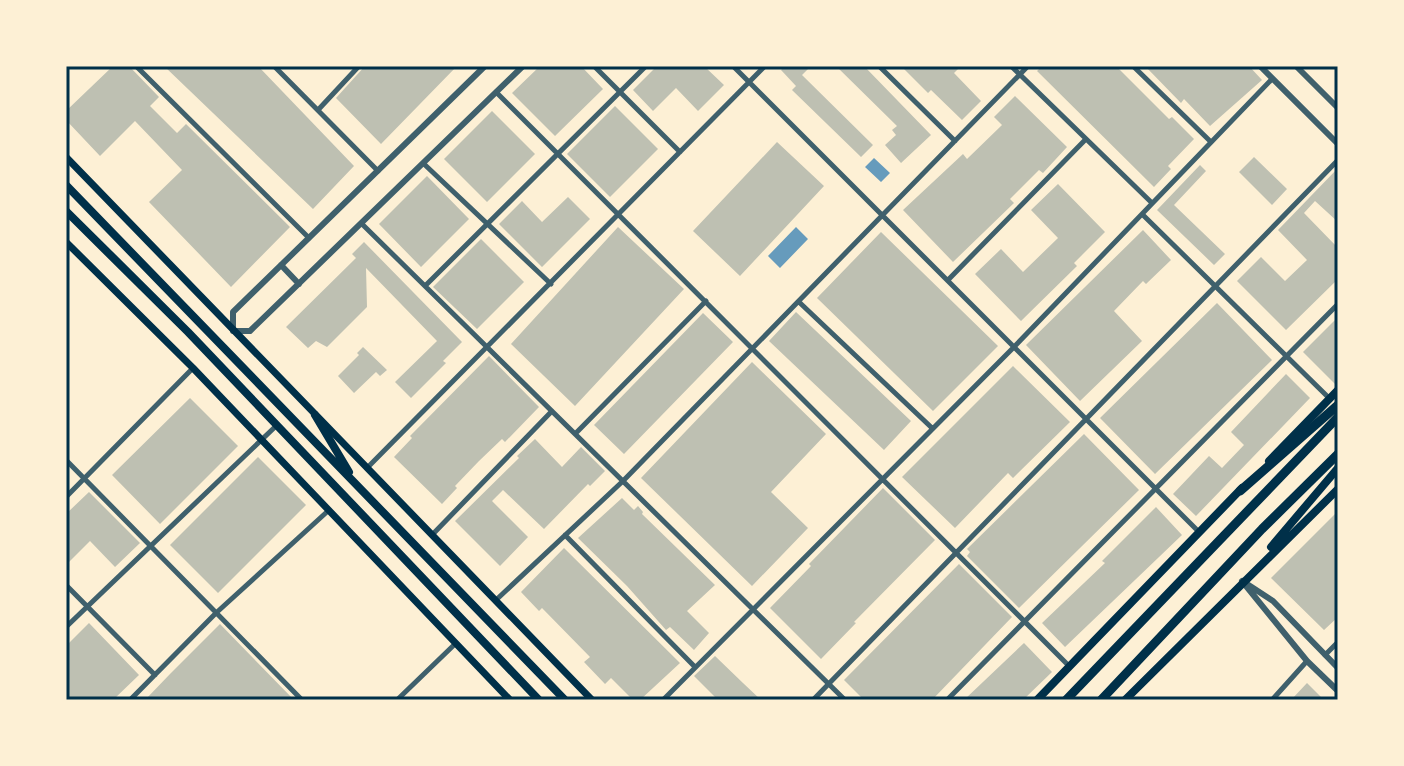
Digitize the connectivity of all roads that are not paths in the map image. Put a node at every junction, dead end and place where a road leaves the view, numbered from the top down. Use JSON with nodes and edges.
{"nodes":[{"id":1,"x":136,"y":66,"type":"edge"},
{"id":2,"x":274,"y":66,"type":"edge"},
{"id":3,"x":359,"y":66,"type":"edge"},
{"id":4,"x":485,"y":66,"type":"edge"},
{"id":5,"x":523,"y":66,"type":"edge"},
{"id":6,"x":594,"y":66,"type":"edge"},
{"id":7,"x":646,"y":66,"type":"edge"},
{"id":8,"x":733,"y":66,"type":"edge"},
{"id":9,"x":765,"y":66,"type":"edge"},
{"id":10,"x":879,"y":66,"type":"edge"},
{"id":11,"x":1011,"y":66,"type":"edge"},
{"id":12,"x":1028,"y":66,"type":"edge"},
{"id":13,"x":1133,"y":66,"type":"edge"},
{"id":14,"x":1260,"y":66,"type":"edge"},
{"id":15,"x":1296,"y":66,"type":"edge"},
{"id":16,"x":1019,"y":75,"type":"junction"},
{"id":17,"x":1272,"y":79,"type":"junction"},
{"id":18,"x":749,"y":82,"type":"junction"},
{"id":19,"x":496,"y":92,"type":"junction"},
{"id":20,"x":620,"y":92,"type":"junction"},
{"id":21,"x":1338,"y":108,"type":"edge"},
{"id":22,"x":318,"y":110,"type":"junction"},
{"id":23,"x":1086,"y":139,"type":"junction"},
{"id":24,"x":955,"y":141,"type":"junction"},
{"id":25,"x":1211,"y":142,"type":"junction"},
{"id":26,"x":1338,"y":144,"type":"edge"},
{"id":27,"x":680,"y":152,"type":"junction"},
{"id":28,"x":558,"y":154,"type":"junction"},
{"id":29,"x":66,"y":157,"type":"edge"},
{"id":30,"x":1338,"y":160,"type":"edge"},
{"id":31,"x":424,"y":164,"type":"junction"},
{"id":32,"x":378,"y":171,"type":"junction"},
{"id":33,"x":66,"y":185,"type":"edge"},
{"id":34,"x":1152,"y":203,"type":"junction"},
{"id":35,"x":66,"y":211,"type":"edge"},
{"id":36,"x":619,"y":214,"type":"junction"},
{"id":37,"x":1142,"y":214,"type":"junction"},
{"id":38,"x":883,"y":216,"type":"junction"},
{"id":39,"x":362,"y":224,"type":"junction"},
{"id":40,"x":488,"y":224,"type":"junction"},
{"id":41,"x":309,"y":238,"type":"junction"},
{"id":42,"x":66,"y":242,"type":"edge"},
{"id":43,"x":281,"y":265,"type":"junction"},
{"id":44,"x":948,"y":280,"type":"junction"},
{"id":45,"x":299,"y":284,"type":"junction"},
{"id":46,"x":551,"y":284,"type":"junction"},
{"id":47,"x":425,"y":286,"type":"junction"},
{"id":48,"x":1216,"y":286,"type":"junction"},
{"id":49,"x":706,"y":301,"type":"junction"},
{"id":50,"x":799,"y":302,"type":"junction"},
{"id":51,"x":1338,"y":304,"type":"edge"},
{"id":52,"x":233,"y":331,"type":"junction"},
{"id":53,"x":1014,"y":347,"type":"junction"},
{"id":54,"x":488,"y":348,"type":"junction"},
{"id":55,"x":754,"y":348,"type":"junction"},
{"id":56,"x":1288,"y":355,"type":"junction"},
{"id":57,"x":193,"y":368,"type":"junction"},
{"id":58,"x":1338,"y":390,"type":"edge"},
{"id":59,"x":1334,"y":401,"type":"edge"},
{"id":60,"x":552,"y":411,"type":"junction"},
{"id":61,"x":315,"y":415,"type":"junction"},
{"id":62,"x":1338,"y":417,"type":"edge"},
{"id":63,"x":1086,"y":419,"type":"junction"},
{"id":64,"x":276,"y":426,"type":"junction"},
{"id":65,"x":932,"y":428,"type":"junction"},
{"id":66,"x":575,"y":434,"type":"junction"},
{"id":67,"x":261,"y":441,"type":"junction"},
{"id":68,"x":1338,"y":454,"type":"edge"},
{"id":69,"x":66,"y":460,"type":"edge"},
{"id":70,"x":367,"y":468,"type":"junction"},
{"id":71,"x":1338,"y":468,"type":"edge"},
{"id":72,"x":884,"y":478,"type":"junction"},
{"id":73,"x":84,"y":479,"type":"junction"},
{"id":74,"x":623,"y":481,"type":"junction"},
{"id":75,"x":355,"y":483,"type":"junction"},
{"id":76,"x":1156,"y":488,"type":"junction"},
{"id":77,"x":1338,"y":489,"type":"edge"},
{"id":78,"x":1240,"y":491,"type":"joint"},
{"id":79,"x":66,"y":497,"type":"edge"},
{"id":80,"x":329,"y":510,"type":"junction"},
{"id":81,"x":1198,"y":531,"type":"junction"},
{"id":82,"x":432,"y":535,"type":"junction"},
{"id":83,"x":565,"y":535,"type":"junction"},
{"id":84,"x":149,"y":545,"type":"junction"},
{"id":85,"x":957,"y":552,"type":"junction"},
{"id":86,"x":1242,"y":581,"type":"junction"},
{"id":87,"x":66,"y":585,"type":"edge"},
{"id":88,"x":495,"y":601,"type":"junction"},
{"id":89,"x":87,"y":606,"type":"junction"},
{"id":90,"x":753,"y":609,"type":"junction"},
{"id":91,"x":216,"y":613,"type":"junction"},
{"id":92,"x":1026,"y":620,"type":"junction"},
{"id":93,"x":66,"y":627,"type":"edge"},
{"id":94,"x":1338,"y":642,"type":"edge"},
{"id":95,"x":455,"y":644,"type":"junction"},
{"id":96,"x":1325,"y":655,"type":"junction"},
{"id":97,"x":1307,"y":661,"type":"junction"},
{"id":98,"x":695,"y":667,"type":"junction"},
{"id":99,"x":1070,"y":667,"type":"junction"},
{"id":100,"x":1338,"y":668,"type":"edge"},
{"id":101,"x":155,"y":675,"type":"junction"},
{"id":102,"x":829,"y":684,"type":"junction"},
{"id":103,"x":1338,"y":691,"type":"edge"},
{"id":104,"x":130,"y":700,"type":"edge"},
{"id":105,"x":302,"y":700,"type":"edge"},
{"id":106,"x":397,"y":700,"type":"edge"},
{"id":107,"x":510,"y":700,"type":"edge"},
{"id":108,"x":539,"y":700,"type":"edge"},
{"id":109,"x":565,"y":700,"type":"edge"},
{"id":110,"x":592,"y":700,"type":"edge"},
{"id":111,"x":663,"y":700,"type":"edge"},
{"id":112,"x":813,"y":700,"type":"edge"},
{"id":113,"x":845,"y":700,"type":"edge"},
{"id":114,"x":947,"y":700,"type":"edge"},
{"id":115,"x":1037,"y":700,"type":"edge"},
{"id":116,"x":1066,"y":700,"type":"edge"},
{"id":117,"x":1101,"y":700,"type":"edge"},
{"id":118,"x":1125,"y":700,"type":"edge"},
{"id":119,"x":1272,"y":700,"type":"edge"}],
"edges":[{"from":1,"to":41,"type":"street"},
{"from":2,"to":22,"type":"street"},
{"from":3,"to":22,"type":"street"},
{"from":4,"to":32,"type":"street"},
{"from":5,"to":19,"type":"street"},
{"from":6,"to":20,"type":"street"},
{"from":7,"to":20,"type":"street"},
{"from":8,"to":18,"type":"street"},
{"from":9,"to":18,"type":"street"},
{"from":10,"to":24,"type":"street"},
{"from":11,"to":16,"type":"street"},
{"from":12,"to":16,"type":"street"},
{"from":13,"to":25,"type":"street"},
{"from":14,"to":17,"type":"street"},
{"from":15,"to":21,"type":"street"},
{"from":16,"to":23,"type":"street"},
{"from":16,"to":24,"type":"street"},
{"from":17,"to":25,"type":"street"},
{"from":17,"to":26,"type":"street"},
{"from":18,"to":27,"type":"street"},
{"from":18,"to":38,"type":"street"},
{"from":19,"to":28,"type":"street"},
{"from":19,"to":31,"type":"street"},
{"from":20,"to":27,"type":"street"},
{"from":20,"to":28,"type":"street"},
{"from":22,"to":32,"type":"street"},
{"from":23,"to":34,"type":"street"},
{"from":23,"to":44,"type":"street"},
{"from":24,"to":38,"type":"street"},
{"from":25,"to":34,"type":"street"},
{"from":27,"to":36,"type":"street"},
{"from":28,"to":36,"type":"street"},
{"from":28,"to":40,"type":"street"},
{"from":29,"to":52,"type":"main road"},
{"from":30,"to":48,"type":"street"},
{"from":31,"to":39,"type":"street"},
{"from":31,"to":40,"type":"street"},
{"from":32,"to":41,"type":"street"},
{"from":33,"to":75,"type":"main road"},
{"from":34,"to":37,"type":"street"},
{"from":35,"to":64,"type":"main road"},
{"from":36,"to":46,"type":"street"},
{"from":36,"to":49,"type":"street"},
{"from":37,"to":48,"type":"street"},
{"from":37,"to":53,"type":"street"},
{"from":38,"to":44,"type":"street"},
{"from":38,"to":50,"type":"street"},
{"from":39,"to":45,"type":"street"},
{"from":39,"to":47,"type":"street"},
{"from":40,"to":46,"type":"street"},
{"from":40,"to":47,"type":"street"},
{"from":41,"to":43,"type":"street"},
{"from":42,"to":57,"type":"main road"},
{"from":43,"to":45,"type":"street"},
{"from":43,"to":52,"type":"street"},
{"from":44,"to":53,"type":"street"},
{"from":45,"to":52,"type":"street"},
{"from":46,"to":54,"type":"street"},
{"from":47,"to":54,"type":"street"},
{"from":48,"to":56,"type":"street"},
{"from":48,"to":63,"type":"street"},
{"from":49,"to":55,"type":"street"},
{"from":49,"to":66,"type":"street"},
{"from":50,"to":55,"type":"street"},
{"from":50,"to":65,"type":"street"},
{"from":51,"to":56,"type":"street"},
{"from":52,"to":61,"type":"main road"},
{"from":53,"to":63,"type":"street"},
{"from":53,"to":65,"type":"street"},
{"from":54,"to":60,"type":"street"},
{"from":54,"to":70,"type":"street"},
{"from":55,"to":72,"type":"street"},
{"from":55,"to":74,"type":"street"},
{"from":56,"to":59,"type":"street"},
{"from":56,"to":76,"type":"street"},
{"from":57,"to":67,"type":"main road"},
{"from":57,"to":73,"type":"street"},
{"from":58,"to":59,"type":"main road"},
{"from":59,"to":78,"type":"highway"},
{"from":60,"to":66,"type":"street"},
{"from":60,"to":82,"type":"street"},
{"from":61,"to":70,"type":"main road"},
{"from":61,"to":75,"type":"main road"},
{"from":62,"to":116,"type":"highway"},
{"from":63,"to":76,"type":"street"},
{"from":63,"to":85,"type":"street"},
{"from":64,"to":67,"type":"street"},
{"from":64,"to":108,"type":"main road"},
{"from":65,"to":72,"type":"street"},
{"from":66,"to":74,"type":"street"},
{"from":67,"to":80,"type":"main road"},
{"from":67,"to":84,"type":"street"},
{"from":68,"to":117,"type":"highway"},
{"from":69,"to":73,"type":"street"},
{"from":70,"to":82,"type":"main road"},
{"from":71,"to":86,"type":"main road"},
{"from":72,"to":85,"type":"street"},
{"from":72,"to":90,"type":"street"},
{"from":73,"to":79,"type":"street"},
{"from":73,"to":84,"type":"street"},
{"from":74,"to":83,"type":"street"},
{"from":74,"to":90,"type":"street"},
{"from":75,"to":109,"type":"main road"},
{"from":76,"to":81,"type":"street"},
{"from":76,"to":92,"type":"street"},
{"from":77,"to":86,"type":"main road"},
{"from":78,"to":81,"type":"main road"},
{"from":80,"to":91,"type":"street"},
{"from":80,"to":95,"type":"main road"},
{"from":81,"to":99,"type":"main road"},
{"from":82,"to":88,"type":"main road"},
{"from":83,"to":88,"type":"street"},
{"from":83,"to":98,"type":"street"},
{"from":84,"to":89,"type":"street"},
{"from":84,"to":91,"type":"street"},
{"from":85,"to":92,"type":"street"},
{"from":85,"to":102,"type":"street"},
{"from":86,"to":96,"type":"street"},
{"from":86,"to":97,"type":"street"},
{"from":86,"to":118,"type":"main road"},
{"from":87,"to":89,"type":"street"},
{"from":88,"to":110,"type":"main road"},
{"from":89,"to":93,"type":"street"},
{"from":89,"to":101,"type":"street"},
{"from":90,"to":98,"type":"street"},
{"from":90,"to":102,"type":"street"},
{"from":91,"to":101,"type":"street"},
{"from":91,"to":105,"type":"street"},
{"from":92,"to":99,"type":"street"},
{"from":92,"to":114,"type":"street"},
{"from":94,"to":96,"type":"street"},
{"from":95,"to":106,"type":"street"},
{"from":95,"to":107,"type":"main road"},
{"from":96,"to":100,"type":"street"},
{"from":97,"to":103,"type":"street"},
{"from":97,"to":119,"type":"street"},
{"from":98,"to":111,"type":"street"},
{"from":99,"to":115,"type":"main road"},
{"from":101,"to":104,"type":"street"},
{"from":102,"to":112,"type":"street"},
{"from":102,"to":113,"type":"street"}]}
